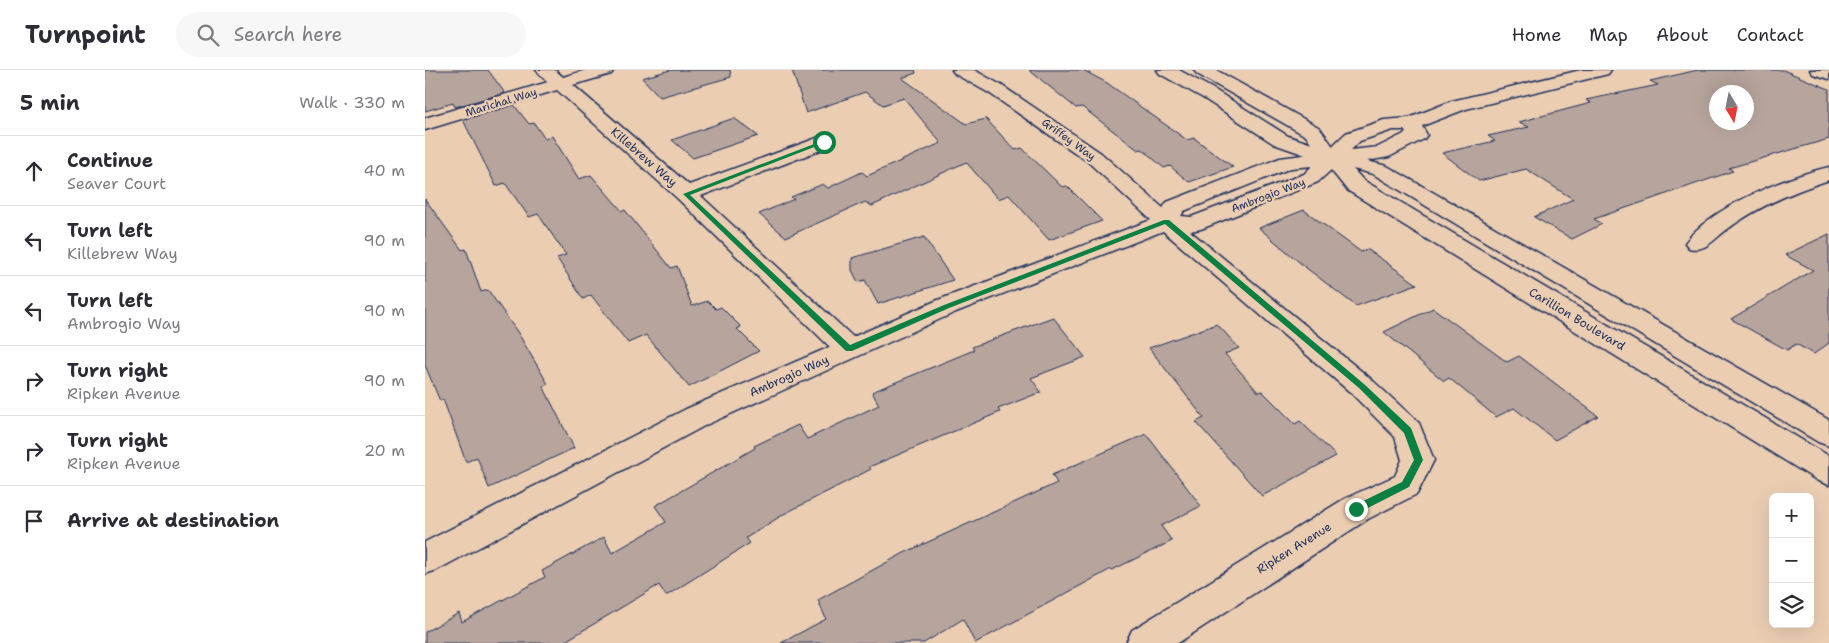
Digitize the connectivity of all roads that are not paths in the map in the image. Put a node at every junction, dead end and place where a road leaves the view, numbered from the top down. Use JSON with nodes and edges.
{"nodes":[{"id":1,"x":605,"y":70,"type":"edge"},
{"id":2,"x":961,"y":70,"type":"edge"},
{"id":3,"x":1165,"y":70,"type":"edge"},
{"id":4,"x":1203,"y":70,"type":"edge"},
{"id":5,"x":1602,"y":70,"type":"edge"},
{"id":6,"x":1819,"y":70,"type":"edge"},
{"id":7,"x":1829,"y":74,"type":"edge"},
{"id":8,"x":553,"y":77,"type":"edge"},
{"id":9,"x":425,"y":124,"type":"edge"},
{"id":10,"x":824,"y":142,"type":"dead end"},
{"id":11,"x":1331,"y":158,"type":"junction"},
{"id":12,"x":1829,"y":173,"type":"edge"},
{"id":13,"x":686,"y":194,"type":"junction"},
{"id":14,"x":1166,"y":222,"type":"junction"},
{"id":15,"x":1697,"y":243,"type":"dead end"},
{"id":16,"x":849,"y":349,"type":"junction"},
{"id":17,"x":1829,"y":434,"type":"edge"},
{"id":18,"x":1829,"y":472,"type":"edge"},
{"id":19,"x":425,"y":559,"type":"edge"},
{"id":20,"x":1145,"y":643,"type":"edge"}],
"edges":[{"from":1,"to":8,"type":"street","name":"Marichal Way"},
{"from":2,"to":14,"type":"street","name":"Griffey Way"},
{"from":3,"to":11,"type":"street","name":"Carillion Boulevard"},
{"from":4,"to":11,"type":"street","name":"Carillion Boulevard"},
{"from":5,"to":11,"type":"street"},
{"from":6,"to":7,"type":"street"},
{"from":8,"to":9,"type":"street","name":"Marichal Way"},
{"from":8,"to":13,"type":"street","name":"Killebrew Way"},
{"from":10,"to":13,"type":"street"},
{"from":11,"to":14,"type":"street","name":"Ambrogio Way"},
{"from":11,"to":17,"type":"street","name":"Carillion Boulevard"},
{"from":11,"to":18,"type":"street","name":"Carillion Boulevard"},
{"from":12,"to":15,"type":"street"},
{"from":13,"to":16,"type":"street","name":"Killebrew Way"},
{"from":14,"to":16,"type":"street","name":"Ambrogio Way"},
{"from":14,"to":20,"type":"street","name":"Ripken Avenue"},
{"from":16,"to":19,"type":"street","name":"Ambrogio Way"}]}
